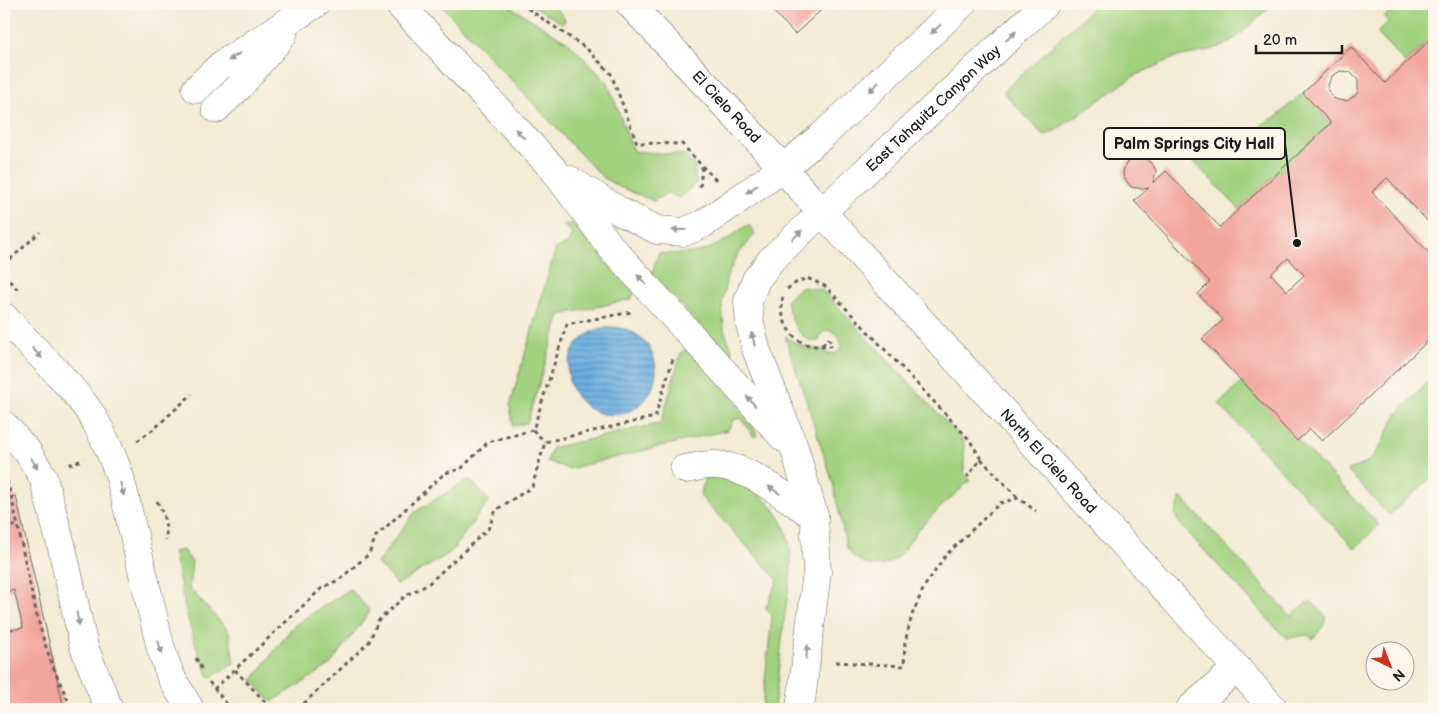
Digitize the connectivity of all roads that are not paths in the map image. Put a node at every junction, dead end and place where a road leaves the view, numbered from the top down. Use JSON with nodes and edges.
{"nodes":[{"id":1,"x":399,"y":4,"type":"edge"},
{"id":2,"x":630,"y":4,"type":"edge"},
{"id":3,"x":962,"y":4,"type":"edge"},
{"id":4,"x":1045,"y":4,"type":"edge"},
{"id":5,"x":309,"y":7,"type":"edge"},
{"id":6,"x":196,"y":88,"type":"dead end"},
{"id":7,"x":216,"y":109,"type":"dead end"},
{"id":8,"x":782,"y":169,"type":"junction"},
{"id":9,"x":554,"y":170,"type":"junction"},
{"id":10,"x":822,"y":212,"type":"junction"},
{"id":11,"x":4,"y":318,"type":"edge"},
{"id":12,"x":4,"y":425,"type":"edge"},
{"id":13,"x":795,"y":450,"type":"junction"},
{"id":14,"x":684,"y":469,"type":"dead end"},
{"id":15,"x":814,"y":516,"type":"junction"},
{"id":16,"x":1237,"y":668,"type":"junction"},
{"id":17,"x":800,"y":706,"type":"edge"},
{"id":18,"x":109,"y":709,"type":"edge"},
{"id":19,"x":190,"y":709,"type":"edge"},
{"id":20,"x":1190,"y":709,"type":"edge"},
{"id":21,"x":1274,"y":709,"type":"edge"}],
"edges":[{"from":9,"to":1,"type":"street","one_way":true},
{"from":2,"to":8,"type":"street","name":"El Cielo Road"},
{"from":3,"to":8,"type":"street","one_way":true},
{"from":10,"to":4,"type":"street","name":"East Tahquitz Canyon Way","one_way":true},
{"from":5,"to":6,"type":"street","one_way":true},
{"from":5,"to":7,"type":"street"},
{"from":8,"to":9,"type":"street","one_way":true},
{"from":8,"to":10,"type":"street","name":"El Cielo Road"},
{"from":13,"to":9,"type":"street","one_way":true},
{"from":13,"to":10,"type":"street","name":"East Tahquitz Canyon Way","one_way":true},
{"from":10,"to":16,"type":"street","name":"North El Cielo Road"},
{"from":11,"to":19,"type":"street","one_way":true},
{"from":12,"to":18,"type":"street","one_way":true},
{"from":13,"to":15,"type":"street","name":"East Tahquitz Canyon Way"},
{"from":15,"to":14,"type":"street","one_way":true},
{"from":17,"to":15,"type":"street","name":"East Tahquitz Canyon Way","one_way":true},
{"from":16,"to":20,"type":"street"},
{"from":16,"to":21,"type":"street","name":"North El Cielo Road"}]}
